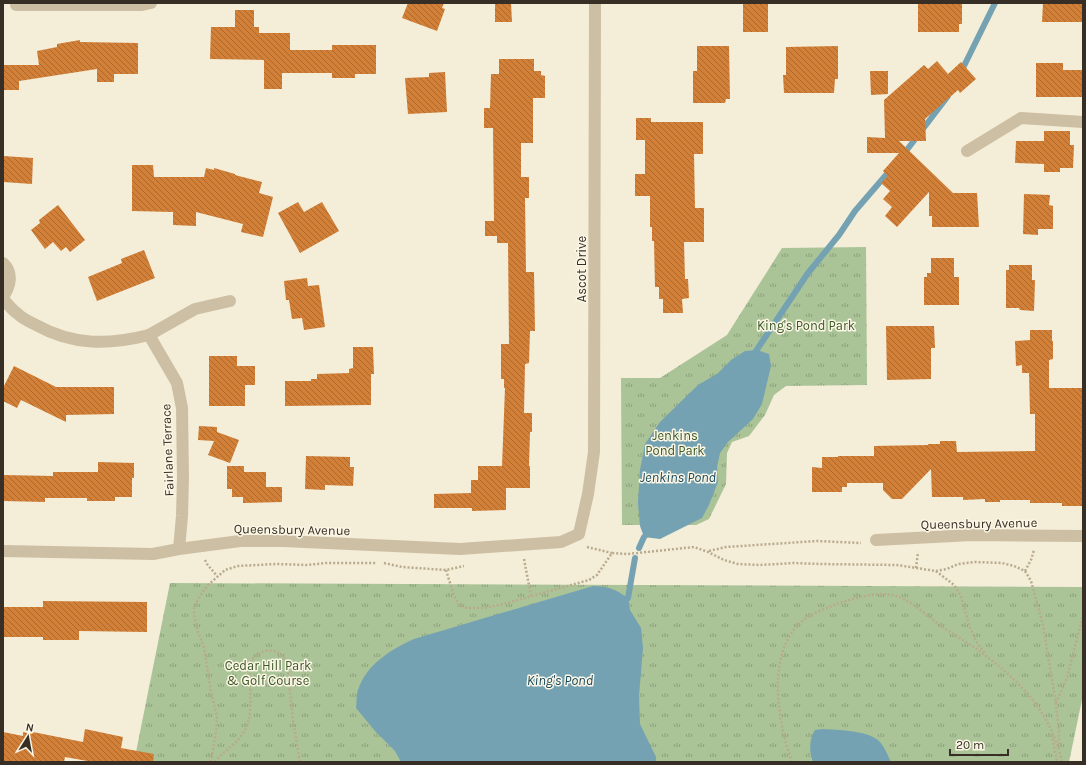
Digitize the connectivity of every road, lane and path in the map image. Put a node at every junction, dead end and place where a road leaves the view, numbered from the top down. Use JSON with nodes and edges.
{"nodes":[{"id":1,"x":151,"y":3,"type":"edge"},
{"id":2,"x":595,"y":3,"type":"edge"},
{"id":3,"x":16,"y":5,"type":"dead end"},
{"id":4,"x":1083,"y":122,"type":"edge"},
{"id":5,"x":967,"y":151,"type":"dead end"},
{"id":6,"x":3,"y":263,"type":"edge"},
{"id":7,"x":3,"y":298,"type":"edge"},
{"id":8,"x":230,"y":301,"type":"dead end"},
{"id":9,"x":149,"y":335,"type":"junction"},
{"id":10,"x":579,"y":534,"type":"junction"},
{"id":11,"x":1035,"y":535,"type":"junction"},
{"id":12,"x":1083,"y":536,"type":"edge"},
{"id":13,"x":876,"y":540,"type":"joint"},
{"id":14,"x":522,"y":546,"type":"junction"},
{"id":15,"x":179,"y":548,"type":"junction"},
{"id":16,"x":3,"y":551,"type":"edge"},
{"id":17,"x":708,"y":552,"type":"junction"},
{"id":18,"x":612,"y":553,"type":"junction"},
{"id":19,"x":467,"y":565,"type":"dead end"},
{"id":20,"x":446,"y":570,"type":"junction"},
{"id":21,"x":936,"y":571,"type":"junction"},
{"id":22,"x":1025,"y":571,"type":"junction"},
{"id":23,"x":531,"y":596,"type":"junction"},
{"id":24,"x":1083,"y":615,"type":"edge"},
{"id":25,"x":986,"y":656,"type":"junction"},
{"id":26,"x":1056,"y":704,"type":"junction"},
{"id":27,"x":1051,"y":731,"type":"junction"},
{"id":28,"x":1059,"y":748,"type":"junction"},
{"id":29,"x":211,"y":762,"type":"edge"},
{"id":30,"x":215,"y":762,"type":"edge"},
{"id":31,"x":300,"y":762,"type":"edge"},
{"id":32,"x":792,"y":762,"type":"edge"},
{"id":33,"x":1057,"y":762,"type":"edge"},
{"id":34,"x":1062,"y":762,"type":"edge"}],
"edges":[{"from":1,"to":3,"type":"street"},
{"from":2,"to":10,"type":"street","name":"Ascot Drive"},
{"from":4,"to":5,"type":"street"},
{"from":6,"to":7,"type":"street"},
{"from":7,"to":9,"type":"street"},
{"from":8,"to":9,"type":"street"},
{"from":9,"to":15,"type":"street","name":"Fairlane Terrace"},
{"from":10,"to":14,"type":"street","name":"Queensbury Avenue"},
{"from":10,"to":18,"type":"path"},
{"from":11,"to":12,"type":"street","name":"Queensbury Avenue"},
{"from":11,"to":13,"type":"street","name":"Queensbury Avenue"},
{"from":11,"to":22,"type":"path"},
{"from":13,"to":17,"type":"path"},
{"from":14,"to":15,"type":"street","name":"Queensbury Avenue"},
{"from":14,"to":23,"type":"path"},
{"from":15,"to":16,"type":"street","name":"Queensbury Avenue"},
{"from":17,"to":18,"type":"path"},
{"from":17,"to":21,"type":"path"},
{"from":18,"to":23,"type":"path"},
{"from":19,"to":20,"type":"path"},
{"from":20,"to":23,"type":"path"},
{"from":20,"to":29,"type":"path"},
{"from":21,"to":22,"type":"path"},
{"from":21,"to":25,"type":"path"},
{"from":22,"to":26,"type":"path"},
{"from":24,"to":26,"type":"path"},
{"from":25,"to":27,"type":"path"},
{"from":25,"to":32,"type":"path"},
{"from":26,"to":28,"type":"path"},
{"from":27,"to":28,"type":"path"},
{"from":27,"to":33,"type":"path"},
{"from":28,"to":34,"type":"path"},
{"from":30,"to":31,"type":"path"}]}
